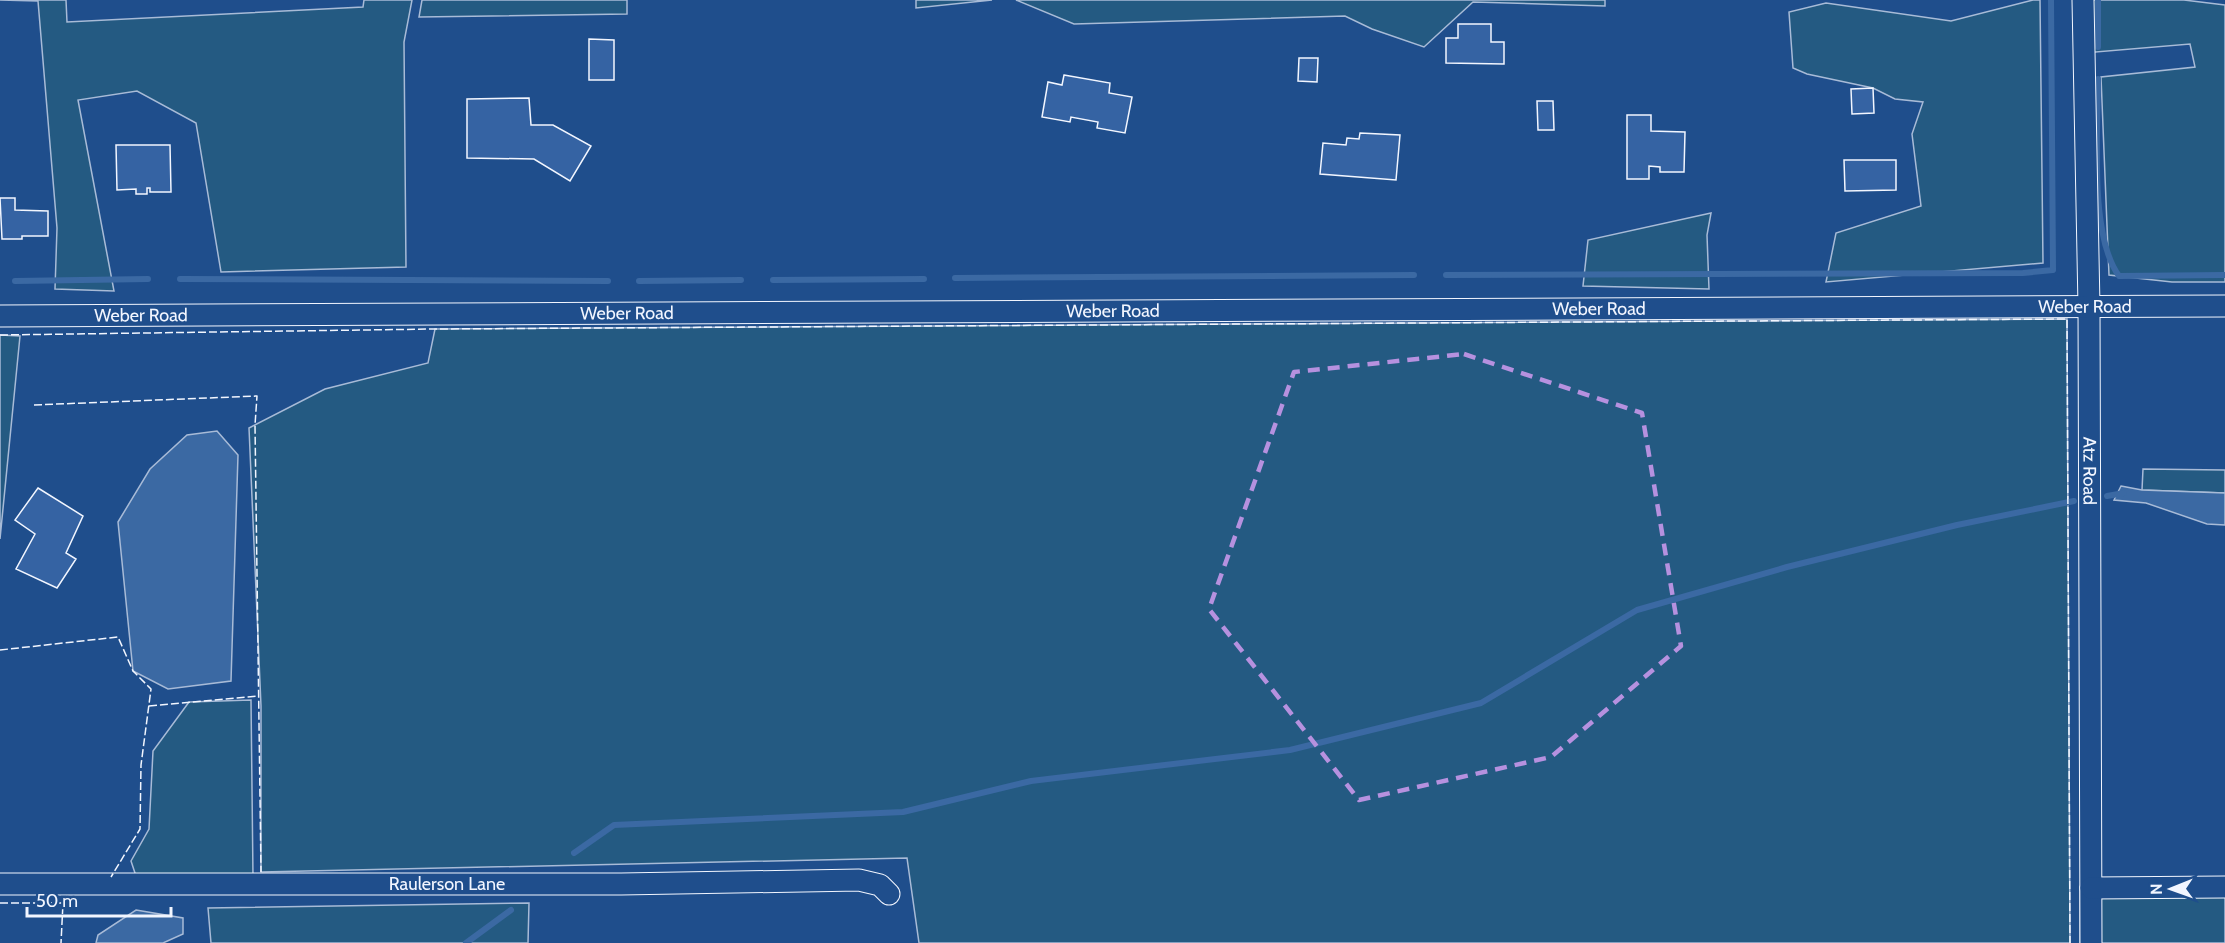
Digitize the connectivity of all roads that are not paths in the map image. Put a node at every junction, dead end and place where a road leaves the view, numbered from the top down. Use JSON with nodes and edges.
{"nodes":[{"id":1,"x":2083,"y":0,"type":"edge"},
{"id":2,"x":2225,"y":306,"type":"edge"},
{"id":3,"x":2089,"y":307,"type":"junction"},
{"id":4,"x":0,"y":316,"type":"edge"},
{"id":5,"x":0,"y":884,"type":"edge"},
{"id":6,"x":2225,"y":887,"type":"edge"},
{"id":7,"x":2091,"y":888,"type":"junction"},
{"id":8,"x":889,"y":894,"type":"dead end"},
{"id":9,"x":2091,"y":943,"type":"edge"}],
"edges":[{"from":1,"to":3,"type":"street","name":"Atz Road"},
{"from":2,"to":3,"type":"street","name":"Weber Road"},
{"from":3,"to":4,"type":"street","name":"Weber Road"},
{"from":3,"to":7,"type":"street","name":"Atz Road"},
{"from":5,"to":8,"type":"street","name":"Raulerson Lane"},
{"from":6,"to":7,"type":"street"},
{"from":7,"to":9,"type":"street","name":"Atz Road"}]}
